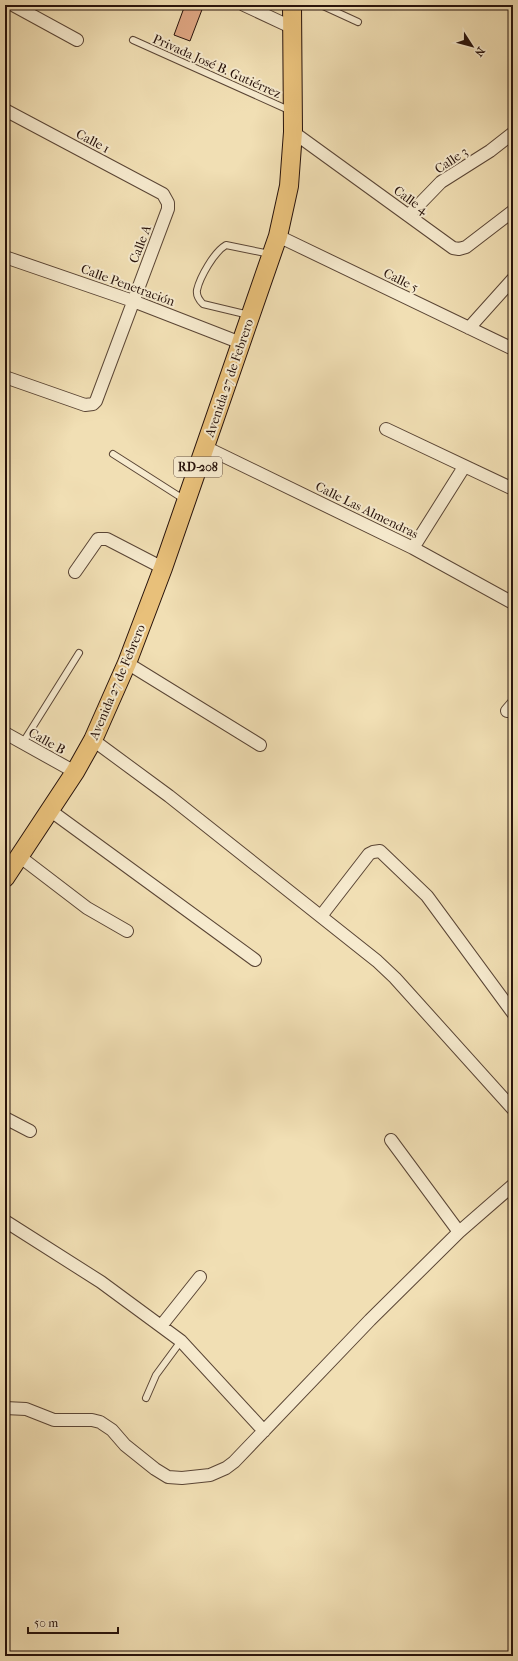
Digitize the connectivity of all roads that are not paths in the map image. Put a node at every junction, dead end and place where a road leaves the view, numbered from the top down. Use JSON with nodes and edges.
{"nodes":[{"id":1,"x":13,"y":5,"type":"edge"},
{"id":2,"x":244,"y":5,"type":"edge"},
{"id":3,"x":292,"y":5,"type":"edge"},
{"id":4,"x":321,"y":5,"type":"edge"},
{"id":5,"x":358,"y":22,"type":"dead end"},
{"id":6,"x":291,"y":27,"type":"junction"},
{"id":7,"x":77,"y":40,"type":"dead end"},
{"id":8,"x":133,"y":40,"type":"dead end"},
{"id":9,"x":5,"y":110,"type":"edge"},
{"id":10,"x":292,"y":112,"type":"junction"},
{"id":11,"x":293,"y":132,"type":"junction"},
{"id":12,"x":513,"y":133,"type":"edge"},
{"id":13,"x":166,"y":198,"type":"joint"},
{"id":14,"x":513,"y":211,"type":"edge"},
{"id":15,"x":409,"y":215,"type":"junction"},
{"id":16,"x":278,"y":236,"type":"junction"},
{"id":17,"x":272,"y":254,"type":"junction"},
{"id":18,"x":5,"y":256,"type":"edge"},
{"id":19,"x":513,"y":279,"type":"edge"},
{"id":20,"x":133,"y":301,"type":"junction"},
{"id":21,"x":251,"y":315,"type":"junction"},
{"id":22,"x":469,"y":328,"type":"junction"},
{"id":23,"x":241,"y":343,"type":"junction"},
{"id":24,"x":513,"y":349,"type":"edge"},
{"id":25,"x":5,"y":377,"type":"edge"},
{"id":26,"x":386,"y":429,"type":"dead end"},
{"id":27,"x":205,"y":447,"type":"junction"},
{"id":28,"x":113,"y":454,"type":"dead end"},
{"id":29,"x":464,"y":467,"type":"junction"},
{"id":30,"x":513,"y":489,"type":"edge"},
{"id":31,"x":186,"y":501,"type":"junction"},
{"id":32,"x":413,"y":548,"type":"junction"},
{"id":33,"x":163,"y":568,"type":"junction"},
{"id":34,"x":75,"y":572,"type":"dead end"},
{"id":35,"x":513,"y":603,"type":"edge"},
{"id":36,"x":80,"y":653,"type":"dead end"},
{"id":37,"x":127,"y":663,"type":"junction"},
{"id":38,"x":6,"y":735,"type":"edge"},
{"id":39,"x":93,"y":740,"type":"junction"},
{"id":40,"x":22,"y":744,"type":"junction"},
{"id":41,"x":260,"y":745,"type":"dead end"},
{"id":42,"x":75,"y":772,"type":"junction"},
{"id":43,"x":51,"y":811,"type":"junction"},
{"id":44,"x":19,"y":856,"type":"junction"},
{"id":45,"x":5,"y":878,"type":"edge"},
{"id":46,"x":321,"y":916,"type":"junction"},
{"id":47,"x":127,"y":931,"type":"dead end"},
{"id":48,"x":255,"y":960,"type":"dead end"},
{"id":49,"x":513,"y":1013,"type":"edge"},
{"id":50,"x":513,"y":1109,"type":"edge"},
{"id":51,"x":5,"y":1118,"type":"edge"},
{"id":52,"x":30,"y":1131,"type":"dead end"},
{"id":53,"x":391,"y":1140,"type":"dead end"},
{"id":54,"x":513,"y":1185,"type":"edge"},
{"id":55,"x":5,"y":1220,"type":"edge"},
{"id":56,"x":459,"y":1232,"type":"junction"},
{"id":57,"x":200,"y":1277,"type":"dead end"},
{"id":58,"x":161,"y":1326,"type":"junction"},
{"id":59,"x":181,"y":1341,"type":"junction"},
{"id":60,"x":146,"y":1398,"type":"dead end"},
{"id":61,"x":5,"y":1408,"type":"edge"},
{"id":62,"x":264,"y":1431,"type":"junction"}],
"edges":[{"from":1,"to":7,"type":"street"},
{"from":2,"to":6,"type":"street"},
{"from":3,"to":6,"type":"main road","name":"Avenida 27 de Febrero","number":"RD-208"},
{"from":4,"to":5,"type":"lane"},
{"from":6,"to":10,"type":"main road","name":"Avenida 27 de Febrero","number":"RD-208"},
{"from":8,"to":10,"type":"lane","name":"Privada José B. Gutiérrez"},
{"from":9,"to":13,"type":"street","name":"Calle 1"},
{"from":10,"to":11,"type":"main road","name":"Avenida 27 de Febrero","number":"RD-208"},
{"from":11,"to":15,"type":"street","name":"Calle 4"},
{"from":11,"to":16,"type":"main road","name":"Avenida 27 de Febrero","number":"RD-208"},
{"from":12,"to":15,"type":"street","name":"Calle 3"},
{"from":13,"to":20,"type":"street","name":"Calle A"},
{"from":14,"to":15,"type":"street","name":"Calle 4"},
{"from":16,"to":17,"type":"main road","name":"Avenida 27 de Febrero","number":"RD-208"},
{"from":16,"to":22,"type":"street","name":"Calle 5"},
{"from":17,"to":21,"type":"main road","name":"Avenida 27 de Febrero","number":"RD-208"},
{"from":17,"to":21,"type":"lane"},
{"from":18,"to":20,"type":"street","name":"Calle Penetración"},
{"from":19,"to":22,"type":"street"},
{"from":20,"to":23,"type":"street","name":"Calle Penetración"},
{"from":20,"to":25,"type":"street","name":"Calle A"},
{"from":21,"to":23,"type":"main road","name":"Avenida 27 de Febrero","number":"RD-208"},
{"from":22,"to":24,"type":"street","name":"Calle 5"},
{"from":23,"to":27,"type":"main road","name":"Avenida 27 de Febrero","number":"RD-208"},
{"from":26,"to":29,"type":"street"},
{"from":27,"to":31,"type":"main road","name":"Avenida 27 de Febrero","number":"RD-208"},
{"from":27,"to":32,"type":"street","name":"Calle Las Almendras"},
{"from":28,"to":31,"type":"lane"},
{"from":29,"to":30,"type":"street"},
{"from":29,"to":32,"type":"street"},
{"from":31,"to":33,"type":"main road","name":"Avenida 27 de Febrero","number":"RD-208"},
{"from":32,"to":35,"type":"street","name":"Calle Las Almendras"},
{"from":33,"to":34,"type":"street"},
{"from":33,"to":37,"type":"main road","name":"Avenida 27 de Febrero","number":"RD-208"},
{"from":36,"to":40,"type":"lane"},
{"from":37,"to":39,"type":"main road","name":"Avenida 27 de Febrero","number":"RD-208"},
{"from":37,"to":41,"type":"street"},
{"from":38,"to":40,"type":"street","name":"Calle B"},
{"from":39,"to":42,"type":"main road","name":"Avenida 27 de Febrero","number":"RD-208"},
{"from":39,"to":46,"type":"street"},
{"from":40,"to":42,"type":"street","name":"Calle B"},
{"from":42,"to":43,"type":"main road","name":"Avenida 27 de Febrero","number":"RD-208"},
{"from":43,"to":44,"type":"main road","name":"Avenida 27 de Febrero","number":"RD-208"},
{"from":43,"to":48,"type":"street"},
{"from":44,"to":45,"type":"main road","name":"Avenida 27 de Febrero","number":"RD-208"},
{"from":44,"to":47,"type":"street"},
{"from":46,"to":49,"type":"street"},
{"from":46,"to":50,"type":"street"},
{"from":51,"to":52,"type":"street"},
{"from":53,"to":56,"type":"street"},
{"from":54,"to":56,"type":"street"},
{"from":55,"to":58,"type":"street"},
{"from":56,"to":62,"type":"street"},
{"from":57,"to":58,"type":"street"},
{"from":58,"to":59,"type":"street"},
{"from":59,"to":60,"type":"lane"},
{"from":59,"to":62,"type":"street"},
{"from":61,"to":62,"type":"street"}]}
